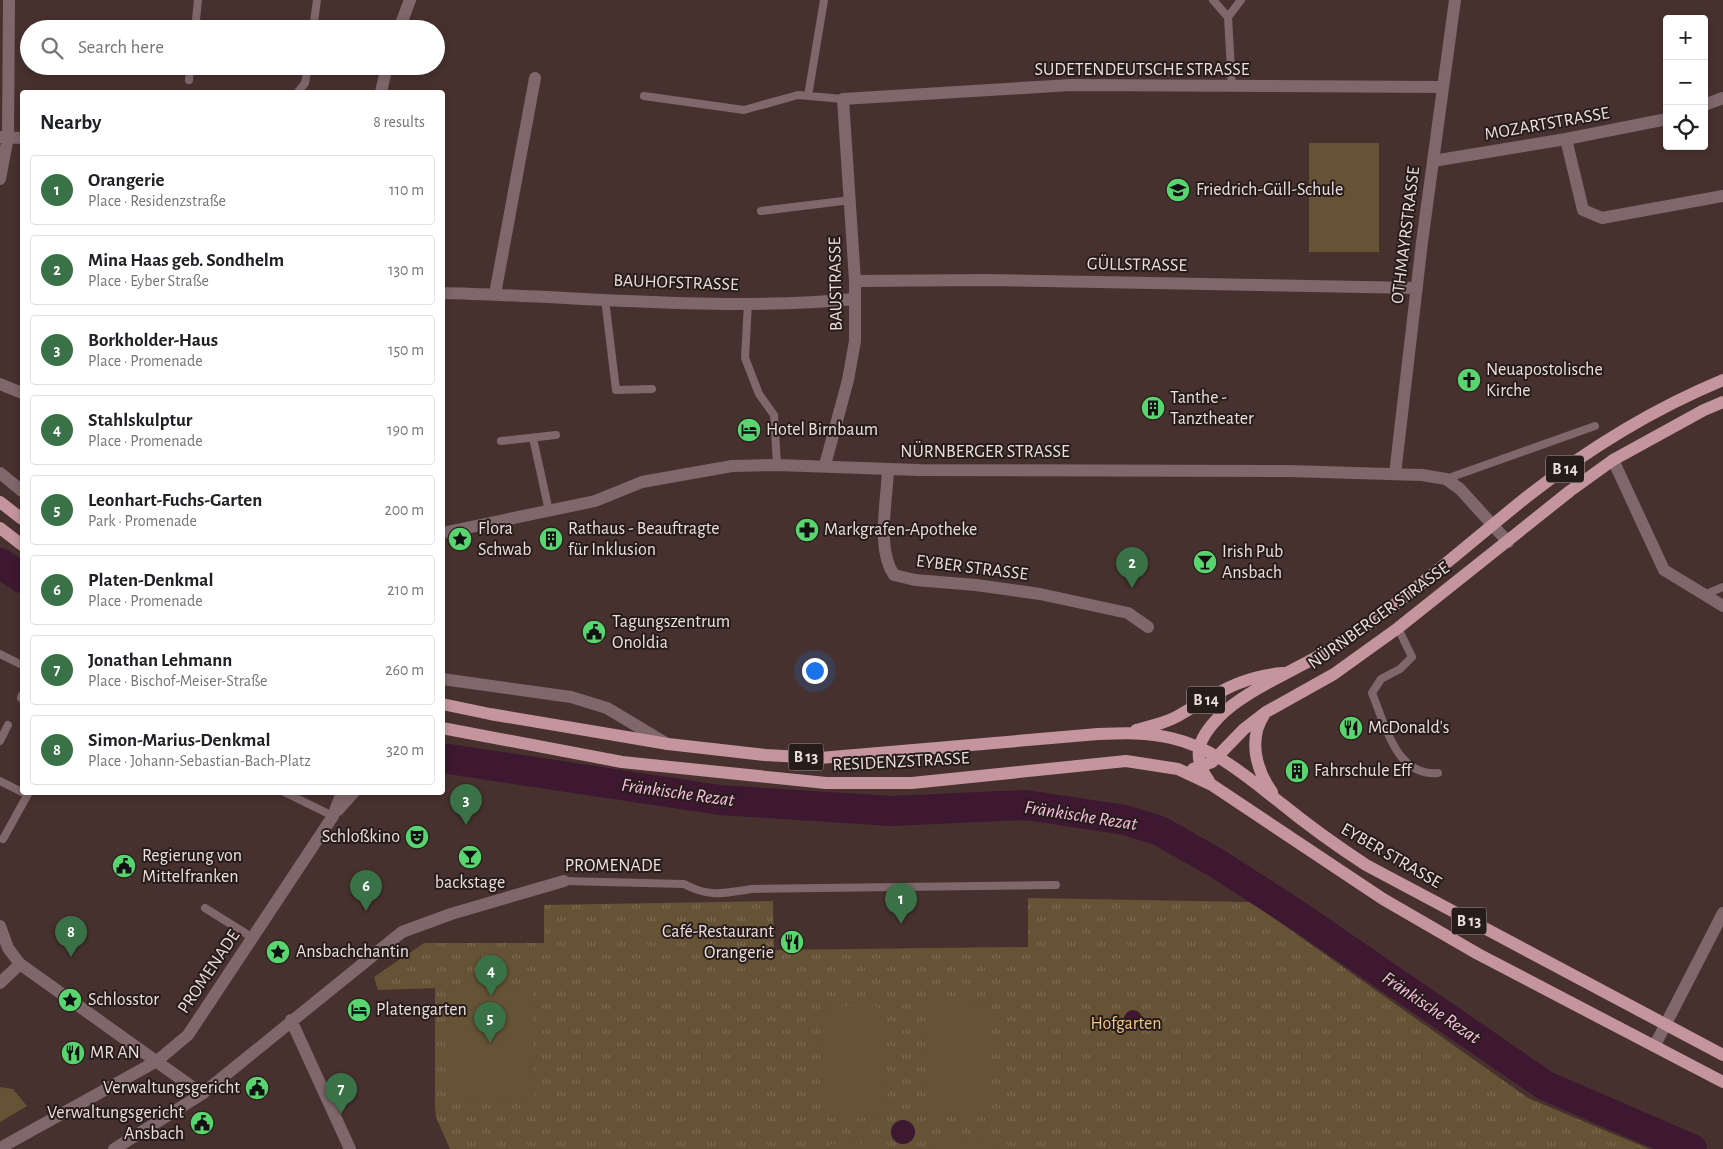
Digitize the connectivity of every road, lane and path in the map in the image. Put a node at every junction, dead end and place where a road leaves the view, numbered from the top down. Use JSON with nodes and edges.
{"nodes":[{"id":1,"x":9,"y":0,"type":"edge"},
{"id":2,"x":198,"y":0,"type":"edge"},
{"id":3,"x":318,"y":0,"type":"edge"},
{"id":4,"x":410,"y":0,"type":"edge"},
{"id":5,"x":824,"y":0,"type":"edge"},
{"id":6,"x":1213,"y":0,"type":"edge"},
{"id":7,"x":1241,"y":0,"type":"edge"},
{"id":8,"x":1455,"y":0,"type":"edge"},
{"id":9,"x":1228,"y":18,"type":"junction"},
{"id":10,"x":196,"y":20,"type":"edge"},
{"id":11,"x":315,"y":20,"type":"edge"},
{"id":12,"x":402,"y":20,"type":"edge"},
{"id":13,"x":189,"y":75,"type":"edge"},
{"id":14,"x":306,"y":75,"type":"edge"},
{"id":15,"x":385,"y":75,"type":"edge"},
{"id":16,"x":534,"y":78,"type":"dead end"},
{"id":17,"x":189,"y":80,"type":"dead end"},
{"id":18,"x":1232,"y":87,"type":"junction"},
{"id":19,"x":1442,"y":87,"type":"junction"},
{"id":20,"x":300,"y":90,"type":"edge"},
{"id":21,"x":381,"y":90,"type":"edge"},
{"id":22,"x":644,"y":96,"type":"dead end"},
{"id":23,"x":808,"y":96,"type":"junction"},
{"id":24,"x":1723,"y":98,"type":"edge"},
{"id":25,"x":843,"y":100,"type":"junction"},
{"id":26,"x":1708,"y":104,"type":"edge"},
{"id":27,"x":1663,"y":120,"type":"edge"},
{"id":28,"x":4,"y":137,"type":"edge"},
{"id":29,"x":20,"y":138,"type":"edge"},
{"id":30,"x":1566,"y":139,"type":"junction"},
{"id":31,"x":1433,"y":160,"type":"junction"},
{"id":32,"x":0,"y":179,"type":"edge"},
{"id":33,"x":1723,"y":196,"type":"edge"},
{"id":34,"x":851,"y":200,"type":"junction"},
{"id":35,"x":760,"y":212,"type":"dead end"},
{"id":36,"x":855,"y":281,"type":"junction"},
{"id":37,"x":1417,"y":288,"type":"junction"},
{"id":38,"x":445,"y":293,"type":"edge"},
{"id":39,"x":495,"y":294,"type":"junction"},
{"id":40,"x":605,"y":299,"type":"junction"},
{"id":41,"x":855,"y":299,"type":"junction"},
{"id":42,"x":748,"y":303,"type":"junction"},
{"id":43,"x":1723,"y":380,"type":"edge"},
{"id":44,"x":0,"y":384,"type":"edge"},
{"id":45,"x":652,"y":389,"type":"dead end"},
{"id":46,"x":20,"y":393,"type":"edge"},
{"id":47,"x":1723,"y":402,"type":"edge"},
{"id":48,"x":1595,"y":426,"type":"dead end"},
{"id":49,"x":556,"y":435,"type":"dead end"},
{"id":50,"x":533,"y":438,"type":"junction"},
{"id":51,"x":500,"y":441,"type":"dead end"},
{"id":52,"x":1613,"y":460,"type":"junction"},
{"id":53,"x":777,"y":465,"type":"junction"},
{"id":54,"x":825,"y":465,"type":"junction"},
{"id":55,"x":888,"y":469,"type":"junction"},
{"id":56,"x":0,"y":473,"type":"edge"},
{"id":57,"x":1396,"y":474,"type":"junction"},
{"id":58,"x":1446,"y":479,"type":"junction"},
{"id":59,"x":20,"y":489,"type":"edge"},
{"id":60,"x":0,"y":502,"type":"edge"},
{"id":61,"x":549,"y":511,"type":"junction"},
{"id":62,"x":20,"y":517,"type":"edge"},
{"id":63,"x":1492,"y":525,"type":"junction"},
{"id":64,"x":0,"y":528,"type":"edge"},
{"id":65,"x":445,"y":532,"type":"edge"},
{"id":66,"x":1508,"y":542,"type":"junction"},
{"id":67,"x":20,"y":543,"type":"edge"},
{"id":68,"x":1723,"y":587,"type":"edge"},
{"id":69,"x":1704,"y":595,"type":"junction"},
{"id":70,"x":1723,"y":606,"type":"edge"},
{"id":71,"x":1148,"y":627,"type":"dead end"},
{"id":72,"x":1398,"y":628,"type":"junction"},
{"id":73,"x":0,"y":654,"type":"edge"},
{"id":74,"x":20,"y":664,"type":"edge"},
{"id":75,"x":1286,"y":673,"type":"junction"},
{"id":76,"x":445,"y":679,"type":"edge"},
{"id":77,"x":445,"y":705,"type":"edge"},
{"id":78,"x":1266,"y":712,"type":"junction"},
{"id":79,"x":8,"y":725,"type":"dead end"},
{"id":80,"x":445,"y":730,"type":"edge"},
{"id":81,"x":1126,"y":733,"type":"junction"},
{"id":82,"x":0,"y":741,"type":"edge"},
{"id":83,"x":668,"y":744,"type":"junction"},
{"id":84,"x":1200,"y":747,"type":"junction"},
{"id":85,"x":1218,"y":756,"type":"junction"},
{"id":86,"x":1199,"y":768,"type":"junction"},
{"id":87,"x":1178,"y":769,"type":"junction"},
{"id":88,"x":1438,"y":773,"type":"dead end"},
{"id":89,"x":0,"y":782,"type":"edge"},
{"id":90,"x":1212,"y":784,"type":"junction"},
{"id":91,"x":20,"y":791,"type":"edge"},
{"id":92,"x":27,"y":795,"type":"edge"},
{"id":93,"x":290,"y":795,"type":"edge"},
{"id":94,"x":341,"y":795,"type":"edge"},
{"id":95,"x":351,"y":795,"type":"edge"},
{"id":96,"x":1281,"y":804,"type":"junction"},
{"id":97,"x":332,"y":816,"type":"junction"},
{"id":98,"x":3,"y":839,"type":"dead end"},
{"id":99,"x":564,"y":881,"type":"joint"},
{"id":100,"x":1056,"y":885,"type":"dead end"},
{"id":101,"x":205,"y":908,"type":"dead end"},
{"id":102,"x":1723,"y":913,"type":"edge"},
{"id":103,"x":0,"y":926,"type":"edge"},
{"id":104,"x":253,"y":938,"type":"junction"},
{"id":105,"x":20,"y":964,"type":"junction"},
{"id":106,"x":0,"y":983,"type":"edge"},
{"id":107,"x":291,"y":1020,"type":"junction"},
{"id":108,"x":1665,"y":1025,"type":"junction"},
{"id":109,"x":1655,"y":1045,"type":"junction"},
{"id":110,"x":1723,"y":1055,"type":"edge"},
{"id":111,"x":157,"y":1061,"type":"junction"},
{"id":112,"x":1723,"y":1082,"type":"edge"},
{"id":113,"x":202,"y":1094,"type":"junction"},
{"id":114,"x":0,"y":1148,"type":"edge"},
{"id":115,"x":114,"y":1149,"type":"edge"},
{"id":116,"x":350,"y":1149,"type":"edge"}],
"edges":[{"from":1,"to":28,"type":"street"},
{"from":2,"to":10,"type":"lane"},
{"from":3,"to":11,"type":"lane"},
{"from":4,"to":12,"type":"street"},
{"from":5,"to":23,"type":"lane"},
{"from":6,"to":9,"type":"lane"},
{"from":7,"to":9,"type":"lane"},
{"from":8,"to":19,"type":"street","name":"OTHMAYRSTRASSE"},
{"from":9,"to":18,"type":"lane"},
{"from":13,"to":17,"type":"lane"},
{"from":14,"to":20,"type":"lane"},
{"from":15,"to":21,"type":"street"},
{"from":16,"to":39,"type":"street"},
{"from":18,"to":19,"type":"street","name":"SUDETENDEUTSCHE STRASSE"},
{"from":18,"to":25,"type":"street","name":"SUDETENDEUTSCHE STRASSE"},
{"from":19,"to":31,"type":"street","name":"OTHMAYRSTRASSE"},
{"from":22,"to":23,"type":"lane"},
{"from":23,"to":25,"type":"lane"},
{"from":24,"to":26,"type":"street"},
{"from":25,"to":34,"type":"street","name":"BAUSTRASSE"},
{"from":27,"to":30,"type":"street","name":"MOZARTSTRASSE"},
{"from":28,"to":29,"type":"street"},
{"from":28,"to":32,"type":"street"},
{"from":30,"to":31,"type":"street","name":"MOZARTSTRASSE"},
{"from":30,"to":33,"type":"street"},
{"from":31,"to":37,"type":"street","name":"OTHMAYRSTRASSE"},
{"from":34,"to":35,"type":"lane"},
{"from":34,"to":36,"type":"street","name":"BAUSTRASSE"},
{"from":36,"to":37,"type":"street","name":"GÜLLSTRASSE"},
{"from":36,"to":41,"type":"street","name":"BAUSTRASSE"},
{"from":37,"to":57,"type":"street","name":"OTHMAYRSTRASSE"},
{"from":38,"to":39,"type":"street","name":"BAUHOFSTRASSE"},
{"from":39,"to":40,"type":"street","name":"BAUHOFSTRASSE"},
{"from":40,"to":42,"type":"street","name":"BAUHOFSTRASSE"},
{"from":40,"to":45,"type":"lane"},
{"from":41,"to":42,"type":"street","name":"BAUHOFSTRASSE"},
{"from":41,"to":54,"type":"street","name":"BAUSTRASSE"},
{"from":42,"to":53,"type":"lane"},
{"from":43,"to":63,"type":"main road","name":"NÜRNBERGER STRASSE","number":"B 14"},
{"from":44,"to":46,"type":"street"},
{"from":47,"to":52,"type":"main road","name":"NÜRNBERGER STRASSE","number":"B 14"},
{"from":48,"to":58,"type":"lane","name":"NÜRNBERGER STRASSE"},
{"from":49,"to":50,"type":"lane"},
{"from":50,"to":51,"type":"lane"},
{"from":50,"to":61,"type":"lane"},
{"from":52,"to":66,"type":"main road","name":"NÜRNBERGER STRASSE","number":"B 14"},
{"from":52,"to":69,"type":"street"},
{"from":53,"to":54,"type":"street","name":"NÜRNBERGER STRASSE"},
{"from":53,"to":61,"type":"street","name":"NÜRNBERGER STRASSE"},
{"from":54,"to":55,"type":"street","name":"NÜRNBERGER STRASSE"},
{"from":55,"to":57,"type":"street","name":"NÜRNBERGER STRASSE"},
{"from":55,"to":71,"type":"street","name":"EYBER STRASSE"},
{"from":56,"to":59,"type":"street"},
{"from":57,"to":58,"type":"street","name":"NÜRNBERGER STRASSE"},
{"from":58,"to":63,"type":"street","name":"NÜRNBERGER STRASSE"},
{"from":60,"to":62,"type":"main road"},
{"from":61,"to":65,"type":"street","name":"NÜRNBERGER STRASSE"},
{"from":63,"to":66,"type":"street","name":"NÜRNBERGER STRASSE"},
{"from":63,"to":75,"type":"main road","name":"NÜRNBERGER STRASSE","number":"B 14"},
{"from":64,"to":67,"type":"main road"},
{"from":66,"to":72,"type":"main road","name":"NÜRNBERGER STRASSE","number":"B 14"},
{"from":68,"to":69,"type":"lane"},
{"from":69,"to":70,"type":"street"},
{"from":72,"to":78,"type":"main road","name":"NÜRNBERGER STRASSE","number":"B 14"},
{"from":72,"to":88,"type":"lane"},
{"from":73,"to":74,"type":"lane"},
{"from":75,"to":81,"type":"main road","name":"NÜRNBERGER STRASSE","number":"B 14"},
{"from":75,"to":84,"type":"main road","name":"NÜRNBERGER STRASSE","number":"B 14"},
{"from":76,"to":83,"type":"street"},
{"from":77,"to":83,"type":"main road","name":"RESIDENZSTRASSE","number":"B 13"},
{"from":78,"to":85,"type":"main road","name":"NÜRNBERGER STRASSE","number":"B 14"},
{"from":78,"to":96,"type":"main road","number":"B 13"},
{"from":79,"to":82,"type":"lane"},
{"from":80,"to":87,"type":"main road","name":"RESIDENZSTRASSE","number":"B 13"},
{"from":81,"to":83,"type":"main road","name":"RESIDENZSTRASSE","number":"B 13"},
{"from":81,"to":84,"type":"main road","name":"EYBER STRASSE","number":"B 13"},
{"from":84,"to":85,"type":"main road","name":"EYBER STRASSE","number":"B 13"},
{"from":84,"to":86,"type":"main road","name":"NÜRNBERGER STRASSE","number":"B 14"},
{"from":85,"to":86,"type":"main road","name":"NÜRNBERGER STRASSE","number":"B 14"},
{"from":85,"to":96,"type":"main road","name":"EYBER STRASSE","number":"B 13"},
{"from":86,"to":87,"type":"main road","name":"NÜRNBERGER STRASSE","number":"B 14"},
{"from":86,"to":90,"type":"main road"},
{"from":87,"to":90,"type":"main road","name":"RESIDENZSTRASSE","number":"B 13"},
{"from":89,"to":91,"type":"lane"},
{"from":90,"to":109,"type":"main road","number":"B 13"},
{"from":92,"to":98,"type":"lane"},
{"from":93,"to":97,"type":"lane"},
{"from":94,"to":97,"type":"street","name":"PROMENADE"},
{"from":95,"to":97,"type":"street"},
{"from":96,"to":108,"type":"main road","name":"EYBER STRASSE","number":"B 13"},
{"from":97,"to":104,"type":"street","name":"PROMENADE"},
{"from":99,"to":100,"type":"lane","name":"PROMENADE"},
{"from":99,"to":107,"type":"street","name":"PROMENADE"},
{"from":101,"to":104,"type":"lane"},
{"from":102,"to":108,"type":"street"},
{"from":103,"to":105,"type":"street"},
{"from":104,"to":111,"type":"street","name":"PROMENADE"},
{"from":105,"to":106,"type":"street"},
{"from":105,"to":111,"type":"street"},
{"from":107,"to":113,"type":"street","name":"PROMENADE"},
{"from":107,"to":116,"type":"street"},
{"from":108,"to":109,"type":"street"},
{"from":108,"to":110,"type":"main road","name":"EYBER STRASSE","number":"B 13"},
{"from":109,"to":112,"type":"main road","number":"B 13"},
{"from":111,"to":113,"type":"street"},
{"from":111,"to":114,"type":"street","name":"PROMENADE"},
{"from":113,"to":115,"type":"street","name":"PROMENADE"}]}
